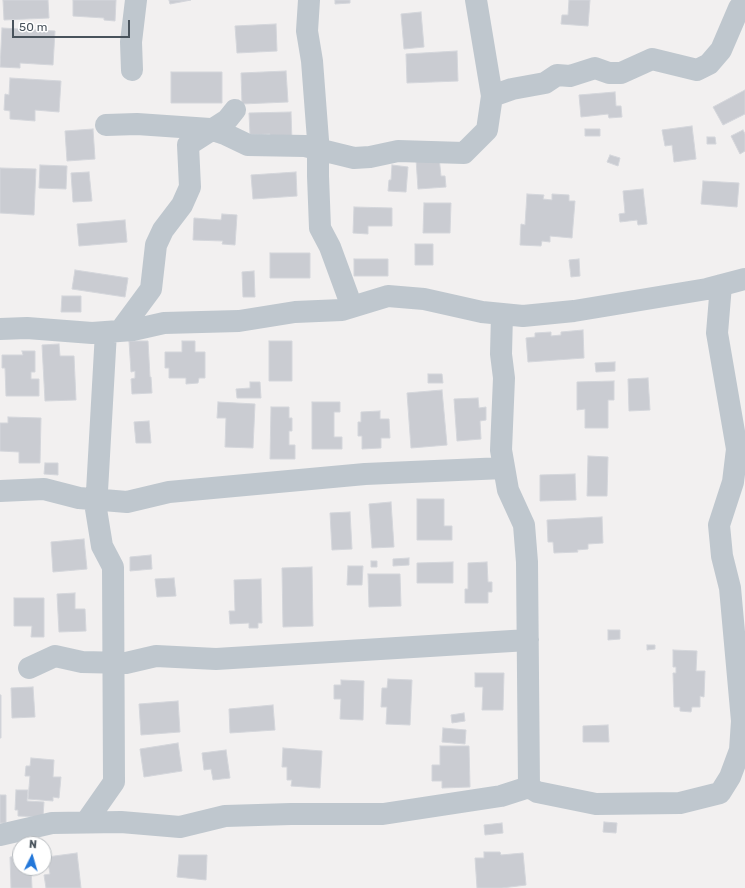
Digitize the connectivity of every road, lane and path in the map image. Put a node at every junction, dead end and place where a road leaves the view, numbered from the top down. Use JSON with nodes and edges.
{"nodes":[{"id":1,"x":136,"y":0,"type":"edge"},
{"id":2,"x":309,"y":0,"type":"edge"},
{"id":3,"x":476,"y":0,"type":"edge"},
{"id":4,"x":739,"y":7,"type":"edge"},
{"id":5,"x":132,"y":70,"type":"dead end"},
{"id":6,"x":492,"y":96,"type":"junction"},
{"id":7,"x":235,"y":110,"type":"dead end"},
{"id":8,"x":106,"y":125,"type":"dead end"},
{"id":9,"x":210,"y":130,"type":"junction"},
{"id":10,"x":318,"y":150,"type":"junction"},
{"id":11,"x":745,"y":279,"type":"edge"},
{"id":12,"x":721,"y":285,"type":"junction"},
{"id":13,"x":352,"y":307,"type":"junction"},
{"id":14,"x":502,"y":314,"type":"junction"},
{"id":15,"x":0,"y":329,"type":"edge"},
{"id":16,"x":113,"y":331,"type":"junction"},
{"id":17,"x":504,"y":468,"type":"junction"},
{"id":18,"x":0,"y":491,"type":"edge"},
{"id":19,"x":97,"y":500,"type":"junction"},
{"id":20,"x":528,"y":640,"type":"junction"},
{"id":21,"x":113,"y":662,"type":"junction"},
{"id":22,"x":29,"y":668,"type":"dead end"},
{"id":23,"x":529,"y":787,"type":"junction"},
{"id":24,"x":86,"y":822,"type":"junction"},
{"id":25,"x":0,"y":835,"type":"edge"}],
"edges":[{"from":1,"to":5,"type":"street"},
{"from":2,"to":10,"type":"street"},
{"from":3,"to":6,"type":"street"},
{"from":4,"to":6,"type":"street"},
{"from":6,"to":10,"type":"street"},
{"from":7,"to":9,"type":"street"},
{"from":8,"to":9,"type":"street"},
{"from":9,"to":10,"type":"street"},
{"from":9,"to":16,"type":"street"},
{"from":10,"to":13,"type":"street"},
{"from":11,"to":12,"type":"street"},
{"from":12,"to":14,"type":"street"},
{"from":12,"to":23,"type":"street"},
{"from":13,"to":14,"type":"street"},
{"from":13,"to":16,"type":"street"},
{"from":14,"to":17,"type":"street"},
{"from":15,"to":16,"type":"street"},
{"from":16,"to":19,"type":"street"},
{"from":17,"to":19,"type":"street"},
{"from":17,"to":20,"type":"street"},
{"from":18,"to":19,"type":"street"},
{"from":19,"to":21,"type":"street"},
{"from":20,"to":21,"type":"street"},
{"from":20,"to":23,"type":"street"},
{"from":21,"to":22,"type":"street"},
{"from":21,"to":24,"type":"street"},
{"from":23,"to":24,"type":"street"},
{"from":24,"to":25,"type":"street"}]}
